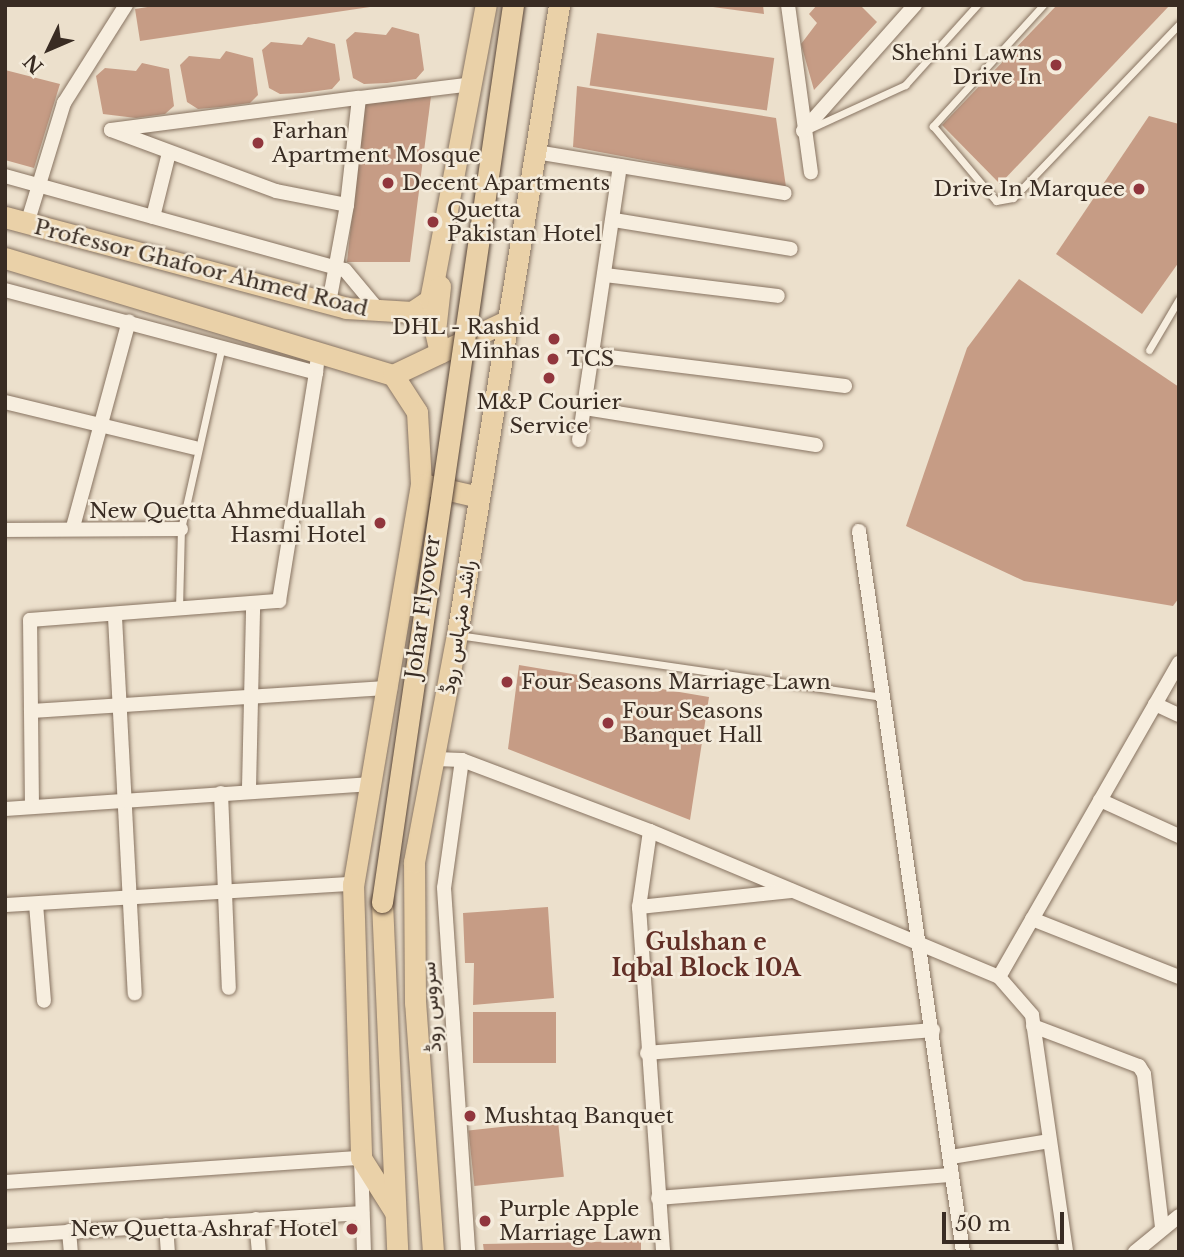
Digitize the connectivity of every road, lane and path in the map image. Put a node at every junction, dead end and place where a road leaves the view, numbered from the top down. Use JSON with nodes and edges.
{"nodes":[{"id":1,"x":126,"y":5,"type":"edge"},
{"id":2,"x":486,"y":5,"type":"edge"},
{"id":3,"x":513,"y":5,"type":"edge"},
{"id":4,"x":559,"y":5,"type":"edge"},
{"id":5,"x":788,"y":5,"type":"edge"},
{"id":6,"x":915,"y":5,"type":"edge"},
{"id":7,"x":977,"y":5,"type":"edge"},
{"id":8,"x":1043,"y":5,"type":"edge"},
{"id":9,"x":1179,"y":24,"type":"edge"},
{"id":10,"x":473,"y":84,"type":"junction"},
{"id":11,"x":359,"y":98,"type":"junction"},
{"id":12,"x":803,"y":131,"type":"junction"},
{"id":13,"x":536,"y":152,"type":"junction"},
{"id":14,"x":169,"y":153,"type":"junction"},
{"id":15,"x":620,"y":166,"type":"junction"},
{"id":16,"x":811,"y":172,"type":"dead end"},
{"id":17,"x":5,"y":176,"type":"edge"},
{"id":18,"x":40,"y":186,"type":"junction"},
{"id":19,"x":785,"y":193,"type":"dead end"},
{"id":20,"x":452,"y":195,"type":"junction"},
{"id":21,"x":347,"y":205,"type":"junction"},
{"id":22,"x":5,"y":217,"type":"edge"},
{"id":23,"x":153,"y":217,"type":"junction"},
{"id":24,"x":614,"y":220,"type":"junction"},
{"id":25,"x":27,"y":224,"type":"junction"},
{"id":26,"x":790,"y":249,"type":"dead end"},
{"id":27,"x":5,"y":258,"type":"edge"},
{"id":28,"x":335,"y":267,"type":"junction"},
{"id":29,"x":605,"y":275,"type":"junction"},
{"id":30,"x":5,"y":290,"type":"edge"},
{"id":31,"x":778,"y":296,"type":"dead end"},
{"id":32,"x":1179,"y":299,"type":"edge"},
{"id":33,"x":151,"y":301,"type":"junction"},
{"id":34,"x":329,"y":303,"type":"junction"},
{"id":35,"x":380,"y":313,"type":"junction"},
{"id":36,"x":509,"y":320,"type":"junction"},
{"id":37,"x":136,"y":323,"type":"junction"},
{"id":38,"x":223,"y":344,"type":"junction"},
{"id":39,"x":1149,"y":350,"type":"dead end"},
{"id":40,"x":320,"y":351,"type":"junction"},
{"id":41,"x":440,"y":352,"type":"junction"},
{"id":42,"x":593,"y":355,"type":"junction"},
{"id":43,"x":316,"y":373,"type":"junction"},
{"id":44,"x":393,"y":375,"type":"junction"},
{"id":45,"x":845,"y":386,"type":"dead end"},
{"id":46,"x":5,"y":402,"type":"edge"},
{"id":47,"x":584,"y":408,"type":"junction"},
{"id":48,"x":97,"y":425,"type":"junction"},
{"id":49,"x":579,"y":440,"type":"dead end"},
{"id":50,"x":816,"y":445,"type":"dead end"},
{"id":51,"x":195,"y":448,"type":"junction"},
{"id":52,"x":421,"y":484,"type":"junction"},
{"id":53,"x":479,"y":497,"type":"junction"},
{"id":54,"x":73,"y":527,"type":"junction"},
{"id":55,"x":181,"y":528,"type":"junction"},
{"id":56,"x":5,"y":530,"type":"edge"},
{"id":57,"x":859,"y":531,"type":"dead end"},
{"id":58,"x":253,"y":606,"type":"junction"},
{"id":59,"x":179,"y":610,"type":"junction"},
{"id":60,"x":115,"y":617,"type":"junction"},
{"id":61,"x":457,"y":635,"type":"junction"},
{"id":62,"x":1179,"y":663,"type":"edge"},
{"id":63,"x":390,"y":688,"type":"junction"},
{"id":64,"x":249,"y":697,"type":"junction"},
{"id":65,"x":888,"y":698,"type":"junction"},
{"id":66,"x":121,"y":704,"type":"junction"},
{"id":67,"x":1155,"y":704,"type":"junction"},
{"id":68,"x":31,"y":711,"type":"junction"},
{"id":69,"x":1179,"y":715,"type":"edge"},
{"id":70,"x":436,"y":759,"type":"junction"},
{"id":71,"x":462,"y":760,"type":"junction"},
{"id":72,"x":372,"y":784,"type":"junction"},
{"id":73,"x":249,"y":788,"type":"junction"},
{"id":74,"x":221,"y":793,"type":"junction"},
{"id":75,"x":1100,"y":800,"type":"junction"},
{"id":76,"x":128,"y":801,"type":"junction"},
{"id":77,"x":32,"y":807,"type":"junction"},
{"id":78,"x":5,"y":809,"type":"edge"},
{"id":79,"x":650,"y":831,"type":"junction"},
{"id":80,"x":1179,"y":836,"type":"edge"},
{"id":81,"x":353,"y":884,"type":"junction"},
{"id":82,"x":793,"y":891,"type":"junction"},
{"id":83,"x":225,"y":892,"type":"junction"},
{"id":84,"x":132,"y":898,"type":"junction"},
{"id":85,"x":36,"y":904,"type":"junction"},
{"id":86,"x":5,"y":905,"type":"edge"},
{"id":87,"x":639,"y":907,"type":"junction"},
{"id":88,"x":1032,"y":919,"type":"junction"},
{"id":89,"x":922,"y":947,"type":"junction"},
{"id":90,"x":999,"y":977,"type":"junction"},
{"id":91,"x":1179,"y":977,"type":"edge"},
{"id":92,"x":229,"y":988,"type":"dead end"},
{"id":93,"x":135,"y":993,"type":"dead end"},
{"id":94,"x":44,"y":1001,"type":"dead end"},
{"id":95,"x":1033,"y":1026,"type":"junction"},
{"id":96,"x":933,"y":1030,"type":"junction"},
{"id":97,"x":647,"y":1053,"type":"junction"},
{"id":98,"x":1050,"y":1141,"type":"junction"},
{"id":99,"x":361,"y":1157,"type":"junction"},
{"id":100,"x":951,"y":1157,"type":"junction"},
{"id":101,"x":953,"y":1175,"type":"junction"},
{"id":102,"x":5,"y":1182,"type":"edge"},
{"id":103,"x":658,"y":1198,"type":"junction"},
{"id":104,"x":395,"y":1212,"type":"junction"},
{"id":105,"x":362,"y":1213,"type":"junction"},
{"id":106,"x":1179,"y":1216,"type":"edge"},
{"id":107,"x":256,"y":1219,"type":"junction"},
{"id":108,"x":166,"y":1225,"type":"junction"},
{"id":109,"x":1162,"y":1228,"type":"junction"},
{"id":110,"x":69,"y":1231,"type":"junction"},
{"id":111,"x":5,"y":1236,"type":"edge"},
{"id":112,"x":71,"y":1252,"type":"edge"},
{"id":113,"x":168,"y":1252,"type":"edge"},
{"id":114,"x":260,"y":1252,"type":"edge"},
{"id":115,"x":365,"y":1252,"type":"edge"},
{"id":116,"x":397,"y":1252,"type":"edge"},
{"id":117,"x":433,"y":1252,"type":"edge"},
{"id":118,"x":468,"y":1252,"type":"edge"},
{"id":119,"x":663,"y":1252,"type":"edge"},
{"id":120,"x":963,"y":1252,"type":"edge"},
{"id":121,"x":1066,"y":1252,"type":"edge"},
{"id":122,"x":1135,"y":1252,"type":"edge"}],
"edges":[{"from":1,"to":18,"type":"street"},
{"from":2,"to":10,"type":"main road","name":"Professor Ghafoor Ahmed Road"},
{"from":3,"to":104,"type":"main road","name":"Johar Flyover","bridge":true},
{"from":4,"to":13,"type":"main road","name":"راشد منہاس روڈ"},
{"from":5,"to":12,"type":"street"},
{"from":6,"to":12,"type":"street"},
{"from":7,"to":12,"type":"lane"},
{"from":8,"to":9,"type":"lane"},
{"from":10,"to":11,"type":"street"},
{"from":10,"to":20,"type":"main road","name":"Professor Ghafoor Ahmed Road"},
{"from":11,"to":14,"type":"street"},
{"from":11,"to":21,"type":"street"},
{"from":12,"to":16,"type":"street"},
{"from":13,"to":15,"type":"street"},
{"from":13,"to":36,"type":"main road","name":"راشد منہاس روڈ"},
{"from":14,"to":21,"type":"street"},
{"from":14,"to":23,"type":"street"},
{"from":15,"to":19,"type":"street"},
{"from":15,"to":24,"type":"street"},
{"from":17,"to":18,"type":"street"},
{"from":18,"to":23,"type":"street"},
{"from":18,"to":25,"type":"street"},
{"from":20,"to":35,"type":"main road","name":"Professor Ghafoor Ahmed Road"},
{"from":20,"to":41,"type":"main road"},
{"from":21,"to":28,"type":"street"},
{"from":22,"to":25,"type":"main road","name":"Professor Ghafoor Ahmed Road"},
{"from":23,"to":28,"type":"street"},
{"from":24,"to":26,"type":"street"},
{"from":24,"to":29,"type":"street"},
{"from":25,"to":34,"type":"main road","name":"Professor Ghafoor Ahmed Road"},
{"from":27,"to":33,"type":"main road"},
{"from":28,"to":34,"type":"street"},
{"from":28,"to":35,"type":"street"},
{"from":29,"to":31,"type":"street"},
{"from":29,"to":42,"type":"street"},
{"from":30,"to":37,"type":"street"},
{"from":32,"to":39,"type":"lane"},
{"from":33,"to":37,"type":"street"},
{"from":33,"to":40,"type":"main road"},
{"from":34,"to":35,"type":"main road","name":"Professor Ghafoor Ahmed Road"},
{"from":36,"to":41,"type":"main road"},
{"from":36,"to":53,"type":"main road","name":"راشد منہاس روڈ"},
{"from":37,"to":38,"type":"street"},
{"from":37,"to":48,"type":"street"},
{"from":38,"to":43,"type":"street"},
{"from":38,"to":51,"type":"lane"},
{"from":40,"to":43,"type":"street"},
{"from":40,"to":44,"type":"main road"},
{"from":41,"to":44,"type":"main road"},
{"from":42,"to":45,"type":"street"},
{"from":42,"to":47,"type":"street"},
{"from":43,"to":58,"type":"street"},
{"from":44,"to":52,"type":"main road"},
{"from":46,"to":48,"type":"street"},
{"from":47,"to":49,"type":"street"},
{"from":47,"to":50,"type":"street"},
{"from":48,"to":51,"type":"street"},
{"from":48,"to":54,"type":"street"},
{"from":51,"to":55,"type":"lane"},
{"from":52,"to":53,"type":"main road"},
{"from":52,"to":63,"type":"main road"},
{"from":53,"to":61,"type":"main road","name":"راشد منہاس روڈ"},
{"from":54,"to":55,"type":"street"},
{"from":54,"to":56,"type":"street"},
{"from":55,"to":59,"type":"lane"},
{"from":57,"to":65,"type":"street"},
{"from":58,"to":59,"type":"street"},
{"from":58,"to":64,"type":"street"},
{"from":59,"to":60,"type":"street"},
{"from":60,"to":66,"type":"street"},
{"from":60,"to":68,"type":"street"},
{"from":61,"to":65,"type":"lane"},
{"from":61,"to":70,"type":"main road","name":"راشد منہاس روڈ"},
{"from":62,"to":67,"type":"street"},
{"from":63,"to":64,"type":"street"},
{"from":63,"to":72,"type":"main road"},
{"from":64,"to":66,"type":"street"},
{"from":64,"to":73,"type":"street"},
{"from":65,"to":89,"type":"street"},
{"from":66,"to":68,"type":"street"},
{"from":66,"to":76,"type":"street"},
{"from":67,"to":69,"type":"street"},
{"from":67,"to":75,"type":"street"},
{"from":68,"to":77,"type":"street"},
{"from":70,"to":71,"type":"street"},
{"from":70,"to":117,"type":"main road","name":"راشد منہاس روڈ"},
{"from":71,"to":79,"type":"street"},
{"from":71,"to":118,"type":"street","name":"سروس روڈ"},
{"from":72,"to":73,"type":"street"},
{"from":72,"to":81,"type":"main road"},
{"from":73,"to":74,"type":"street"},
{"from":74,"to":76,"type":"street"},
{"from":74,"to":83,"type":"street"},
{"from":75,"to":80,"type":"street"},
{"from":75,"to":88,"type":"street"},
{"from":76,"to":77,"type":"street"},
{"from":76,"to":84,"type":"street"},
{"from":77,"to":78,"type":"street"},
{"from":79,"to":82,"type":"street"},
{"from":79,"to":87,"type":"street"},
{"from":81,"to":83,"type":"street"},
{"from":81,"to":99,"type":"main road"},
{"from":82,"to":87,"type":"street"},
{"from":82,"to":89,"type":"street"},
{"from":83,"to":84,"type":"street"},
{"from":83,"to":92,"type":"street"},
{"from":84,"to":85,"type":"street"},
{"from":84,"to":93,"type":"street"},
{"from":85,"to":86,"type":"street"},
{"from":85,"to":94,"type":"street"},
{"from":87,"to":97,"type":"street"},
{"from":88,"to":90,"type":"street"},
{"from":88,"to":91,"type":"street"},
{"from":89,"to":90,"type":"street"},
{"from":89,"to":96,"type":"street"},
{"from":90,"to":95,"type":"street"},
{"from":95,"to":98,"type":"street"},
{"from":95,"to":109,"type":"street"},
{"from":96,"to":97,"type":"street"},
{"from":96,"to":100,"type":"street"},
{"from":97,"to":103,"type":"street"},
{"from":98,"to":100,"type":"street"},
{"from":98,"to":121,"type":"street"},
{"from":99,"to":102,"type":"street"},
{"from":99,"to":104,"type":"main road"},
{"from":99,"to":105,"type":"street"},
{"from":100,"to":101,"type":"street"},
{"from":101,"to":103,"type":"street"},
{"from":101,"to":120,"type":"street"},
{"from":103,"to":119,"type":"street"},
{"from":104,"to":116,"type":"main road"},
{"from":105,"to":107,"type":"street"},
{"from":105,"to":115,"type":"street"},
{"from":106,"to":109,"type":"street"},
{"from":107,"to":108,"type":"street"},
{"from":107,"to":114,"type":"street"},
{"from":108,"to":110,"type":"street"},
{"from":108,"to":113,"type":"street"},
{"from":109,"to":122,"type":"street"},
{"from":110,"to":111,"type":"street"},
{"from":110,"to":112,"type":"street"}]}
